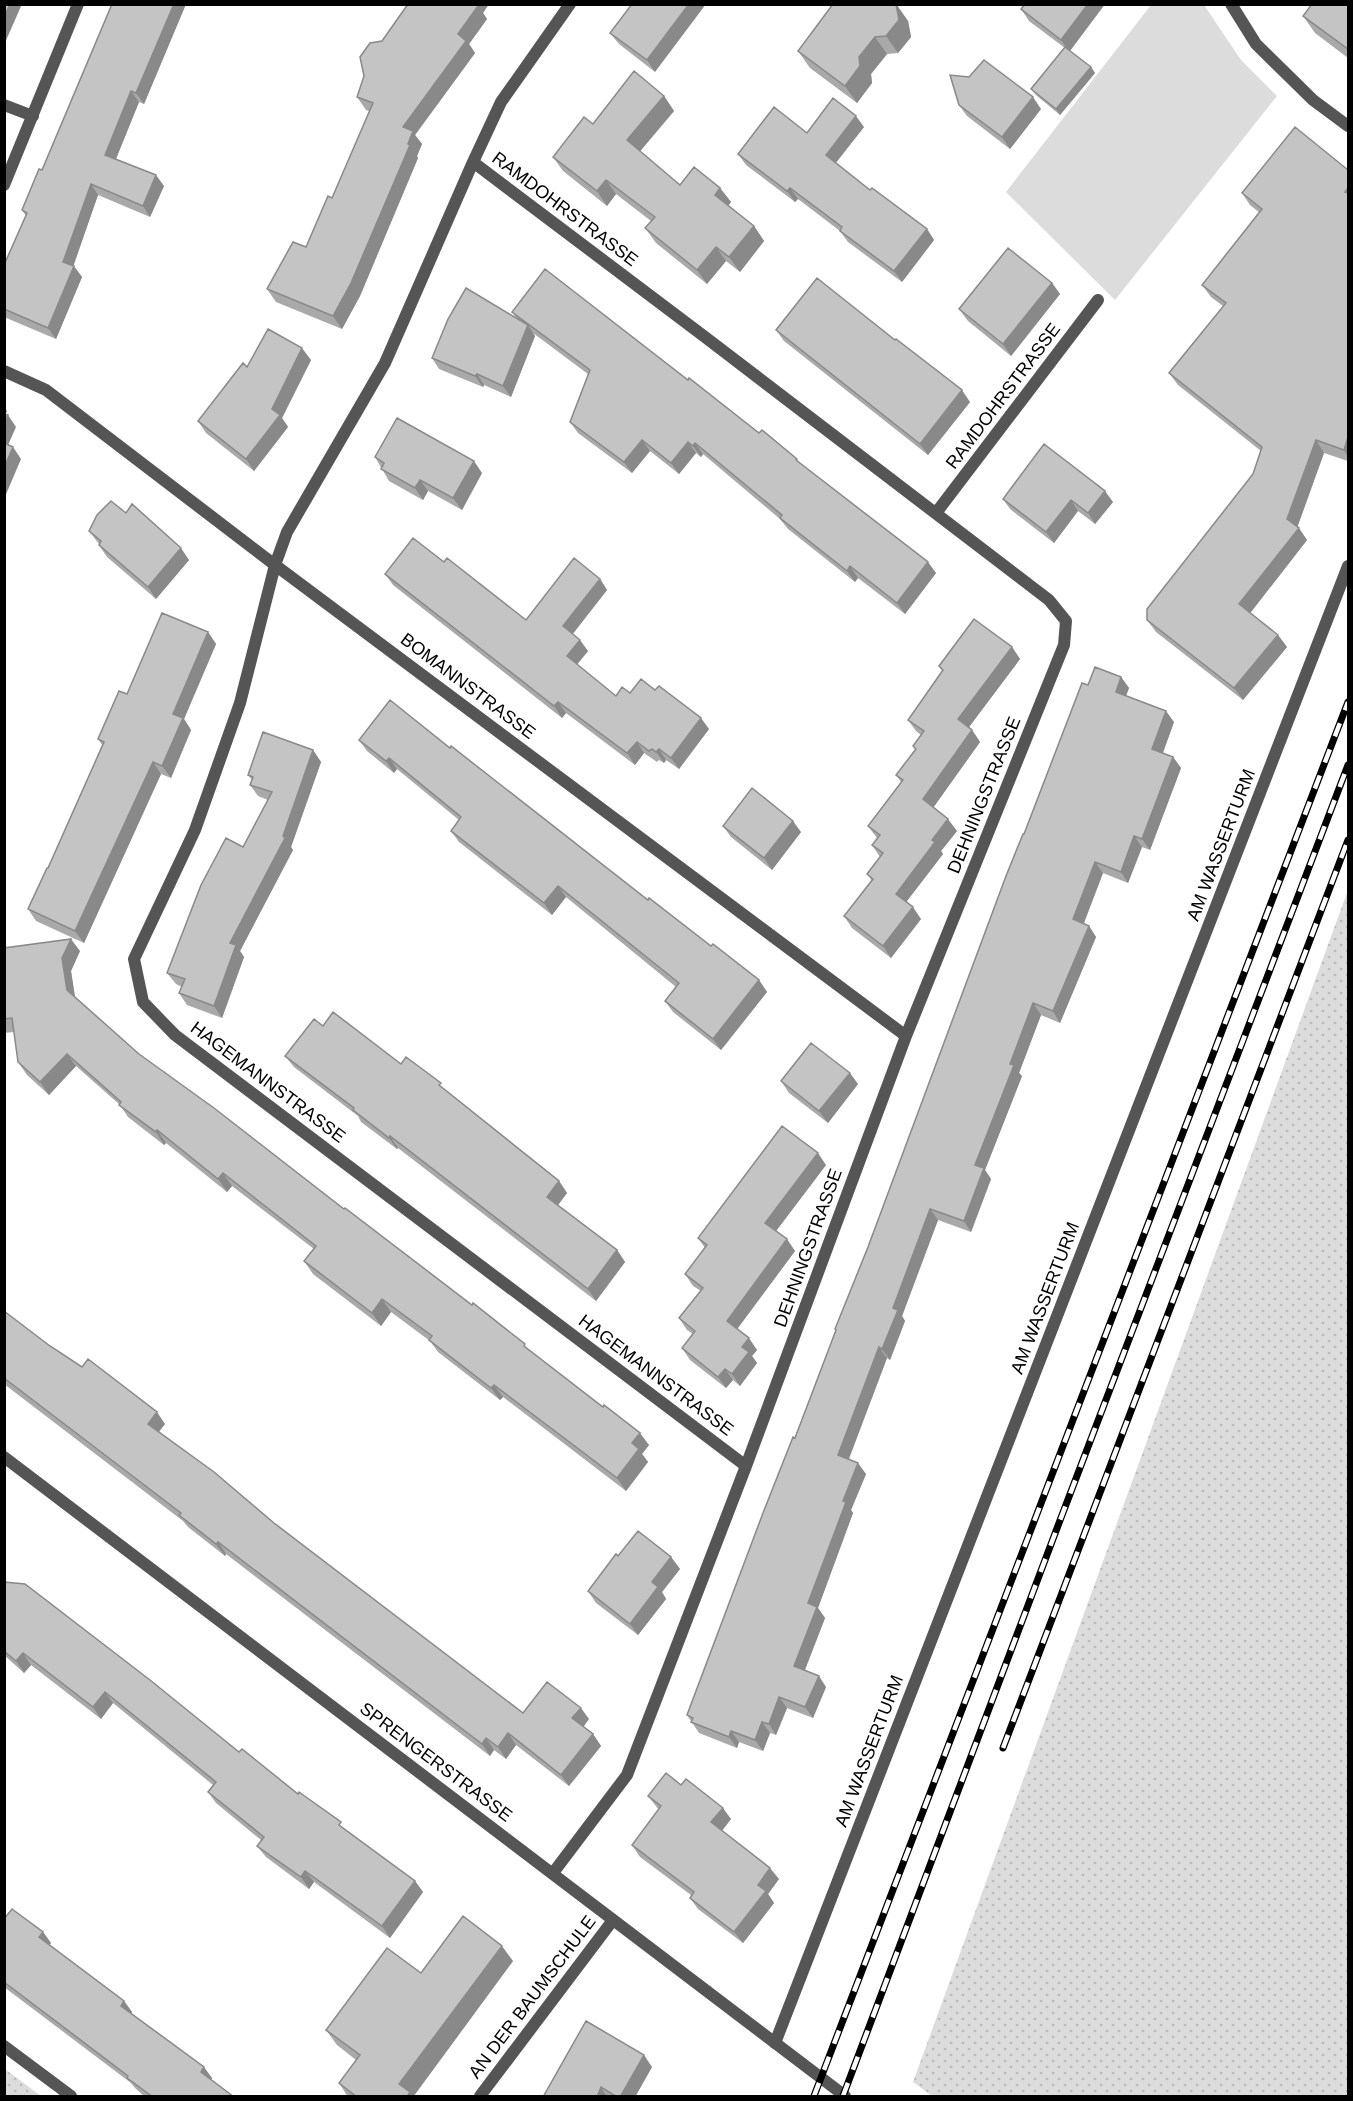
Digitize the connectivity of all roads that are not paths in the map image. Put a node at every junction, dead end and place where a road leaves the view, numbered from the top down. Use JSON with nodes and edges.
{"nodes":[{"id":1,"x":78,"y":4,"type":"edge"},
{"id":2,"x":570,"y":4,"type":"edge"},
{"id":3,"x":1231,"y":4,"type":"edge"},
{"id":4,"x":4,"y":105,"type":"edge"},
{"id":5,"x":33,"y":116,"type":"junction"},
{"id":6,"x":1348,"y":126,"type":"edge"},
{"id":7,"x":473,"y":162,"type":"junction"},
{"id":8,"x":4,"y":185,"type":"edge"},
{"id":9,"x":1098,"y":300,"type":"dead end"},
{"id":10,"x":4,"y":371,"type":"edge"},
{"id":11,"x":936,"y":513,"type":"junction"},
{"id":12,"x":275,"y":565,"type":"junction"},
{"id":13,"x":1348,"y":566,"type":"edge"},
{"id":14,"x":1066,"y":621,"type":"joint"},
{"id":15,"x":906,"y":1036,"type":"junction"},
{"id":16,"x":4,"y":1457,"type":"edge"},
{"id":17,"x":747,"y":1466,"type":"junction"},
{"id":18,"x":553,"y":1873,"type":"junction"},
{"id":19,"x":613,"y":1920,"type":"junction"},
{"id":20,"x":775,"y":2043,"type":"junction"},
{"id":21,"x":4,"y":2046,"type":"edge"},
{"id":22,"x":71,"y":2097,"type":"edge"},
{"id":23,"x":480,"y":2097,"type":"edge"},
{"id":24,"x":845,"y":2097,"type":"edge"}],
"edges":[{"from":1,"to":5,"type":"street"},
{"from":2,"to":7,"type":"street"},
{"from":3,"to":6,"type":"street"},
{"from":4,"to":5,"type":"street"},
{"from":5,"to":8,"type":"street"},
{"from":7,"to":11,"type":"street","name":"RAMDOHRSTRASSE"},
{"from":7,"to":12,"type":"street","name":"RAMDOHRSTRASSE"},
{"from":9,"to":11,"type":"street","name":"RAMDOHRSTRASSE"},
{"from":10,"to":12,"type":"street","name":"BOMANNSTRASSE"},
{"from":11,"to":14,"type":"street","name":"RAMDOHRSTRASSE"},
{"from":12,"to":15,"type":"street","name":"BOMANNSTRASSE"},
{"from":12,"to":17,"type":"street","name":"HAGEMANNSTRASSE"},
{"from":13,"to":20,"type":"street","name":"AM WASSERTURM"},
{"from":14,"to":15,"type":"street","name":"DEHNINGSTRASSE"},
{"from":15,"to":17,"type":"street","name":"DEHNINGSTRASSE"},
{"from":16,"to":18,"type":"street","name":"SPRENGERSTRASSE"},
{"from":17,"to":18,"type":"street","name":"DEHNINGSTRASSE"},
{"from":18,"to":19,"type":"street","name":"SPRENGERSTRASSE"},
{"from":19,"to":20,"type":"street","name":"SPRENGERSTRASSE"},
{"from":19,"to":23,"type":"street","name":"AN DER BAUMSCHULE"},
{"from":20,"to":24,"type":"street","name":"SPRENGERSTRASSE"},
{"from":21,"to":22,"type":"street"}]}
